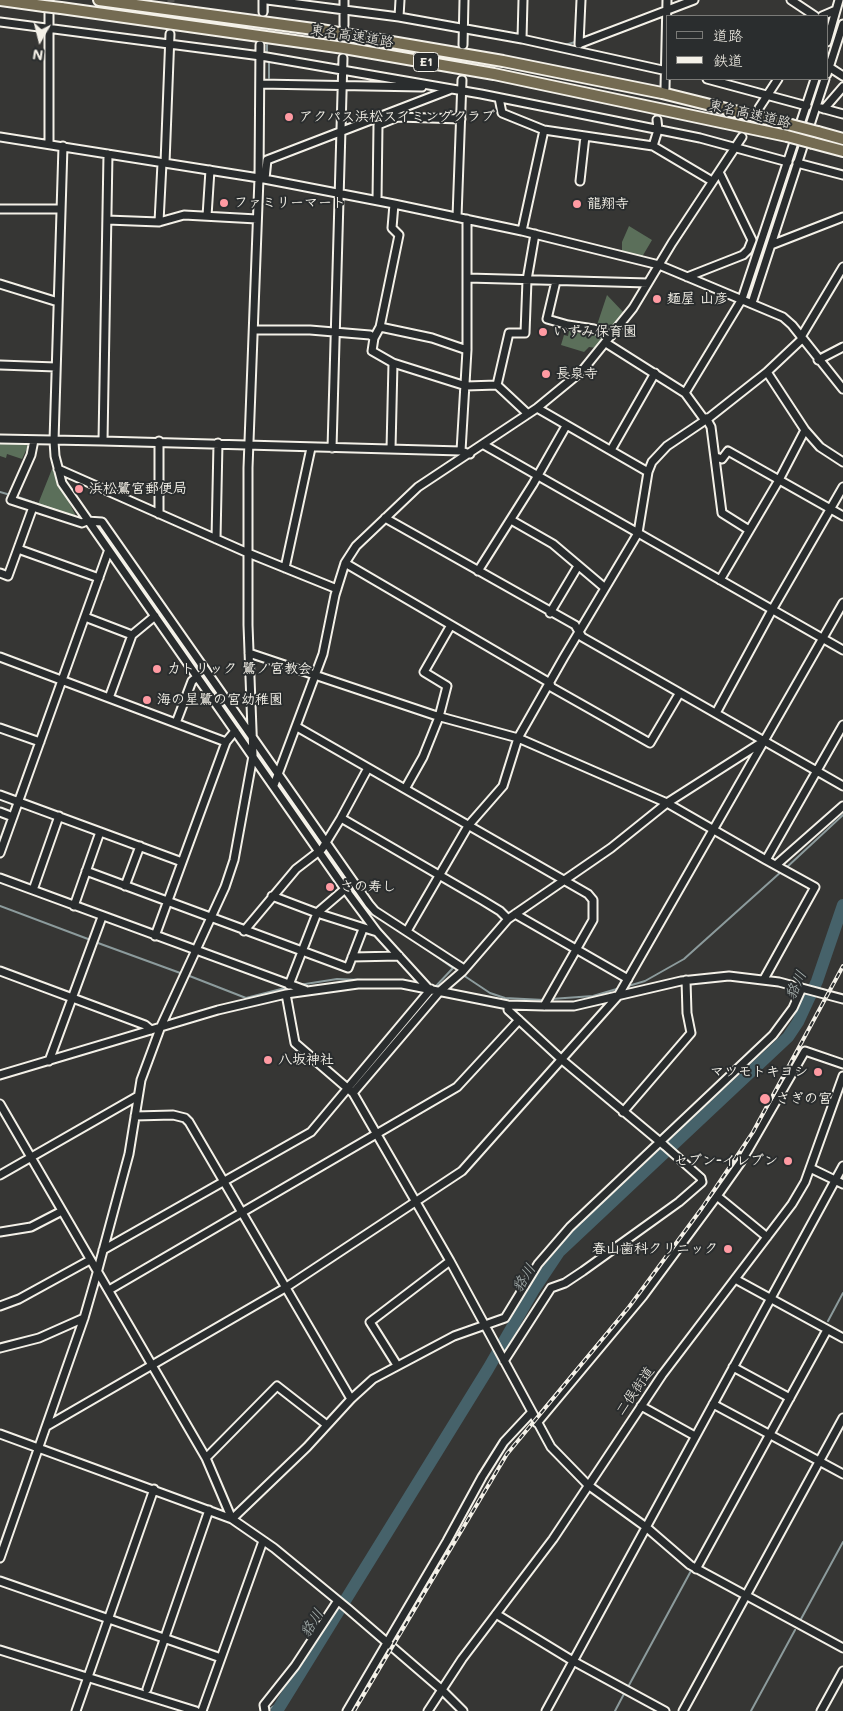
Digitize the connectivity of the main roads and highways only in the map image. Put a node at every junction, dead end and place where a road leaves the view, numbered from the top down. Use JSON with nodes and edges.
{"nodes":[{"id":1,"x":0,"y":0,"type":"edge"},
{"id":2,"x":100,"y":0,"type":"edge"},
{"id":3,"x":46,"y":3,"type":"edge"},
{"id":4,"x":843,"y":139,"type":"edge"},
{"id":5,"x":843,"y":151,"type":"edge"}],
"edges":[{"from":1,"to":3,"type":"highway","name":"東名高速道路","number":"E1"},
{"from":2,"to":4,"type":"highway","name":"東名高速道路","number":"E1","bridge":true},
{"from":3,"to":5,"type":"highway","name":"東名高速道路","number":"E1","bridge":true}]}
